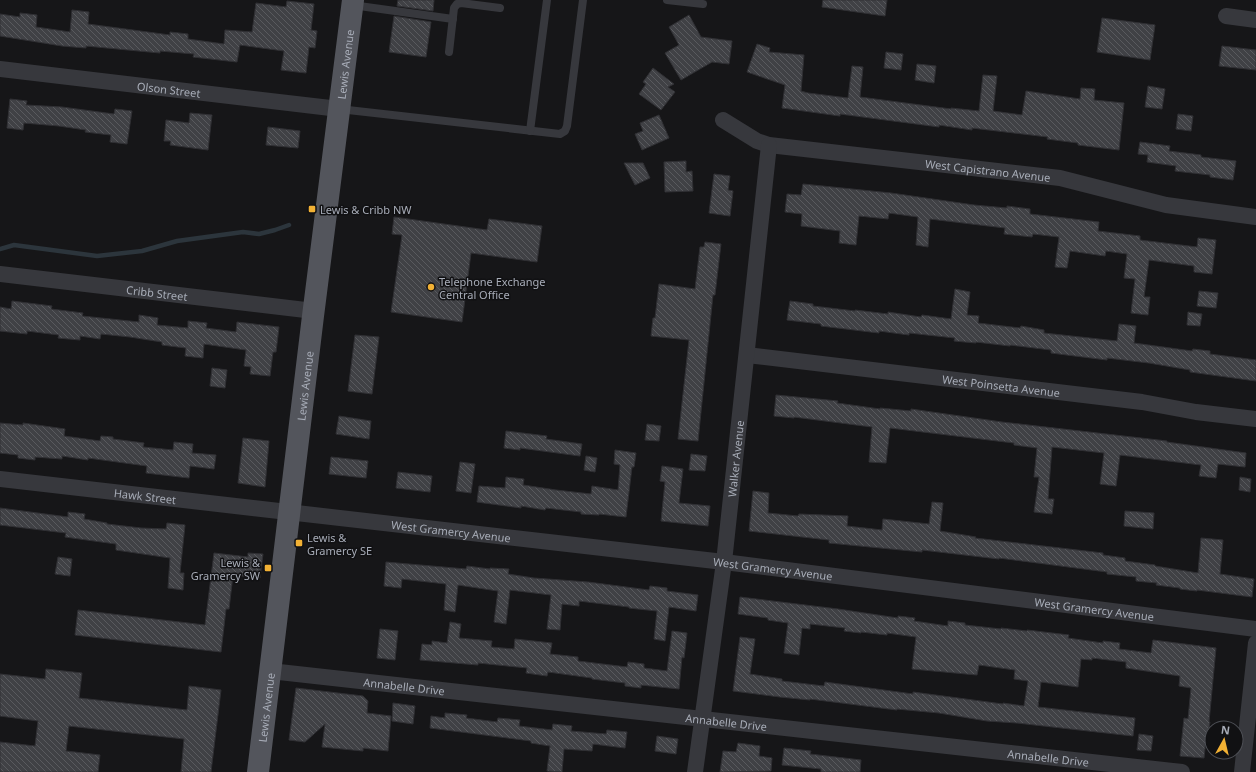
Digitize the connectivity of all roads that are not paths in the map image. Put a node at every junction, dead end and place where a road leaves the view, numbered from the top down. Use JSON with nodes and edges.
{"nodes":[{"id":1,"x":546,"y":0,"type":"edge"},
{"id":2,"x":583,"y":0,"type":"edge"},
{"id":3,"x":667,"y":0,"type":"edge"},
{"id":4,"x":352,"y":3,"type":"edge"},
{"id":5,"x":703,"y":4,"type":"dead end"},
{"id":6,"x":500,"y":8,"type":"dead end"},
{"id":7,"x":1226,"y":16,"type":"dead end"},
{"id":8,"x":453,"y":18,"type":"junction"},
{"id":9,"x":1256,"y":20,"type":"edge"},
{"id":10,"x":449,"y":52,"type":"dead end"},
{"id":11,"x":0,"y":69,"type":"edge"},
{"id":12,"x":339,"y":109,"type":"junction"},
{"id":13,"x":723,"y":120,"type":"dead end"},
{"id":14,"x":530,"y":131,"type":"junction"},
{"id":15,"x":769,"y":145,"type":"junction"},
{"id":16,"x":1256,"y":217,"type":"edge"},
{"id":17,"x":0,"y":274,"type":"edge"},
{"id":18,"x":314,"y":311,"type":"junction"},
{"id":19,"x":747,"y":355,"type":"junction"},
{"id":20,"x":1256,"y":419,"type":"edge"},
{"id":21,"x":0,"y":479,"type":"edge"},
{"id":22,"x":290,"y":513,"type":"junction"},
{"id":23,"x":724,"y":562,"type":"junction"},
{"id":24,"x":1256,"y":629,"type":"edge"},
{"id":25,"x":1256,"y":643,"type":"edge"},
{"id":26,"x":270,"y":671,"type":"junction"},
{"id":27,"x":701,"y":718,"type":"junction"},
{"id":28,"x":258,"y":772,"type":"edge"},
{"id":29,"x":695,"y":772,"type":"edge"},
{"id":30,"x":1182,"y":772,"type":"edge"},
{"id":31,"x":1242,"y":772,"type":"edge"}],
"edges":[{"from":1,"to":14,"type":"lane"},
{"from":2,"to":14,"type":"lane"},
{"from":3,"to":5,"type":"lane"},
{"from":4,"to":8,"type":"lane"},
{"from":4,"to":12,"type":"main road","name":"Lewis Avenue"},
{"from":6,"to":8,"type":"lane"},
{"from":7,"to":9,"type":"street"},
{"from":8,"to":10,"type":"lane"},
{"from":11,"to":12,"type":"street","name":"Olson Street"},
{"from":12,"to":14,"type":"lane"},
{"from":12,"to":18,"type":"main road","name":"Lewis Avenue"},
{"from":13,"to":15,"type":"street","name":"West Capistrano Avenue"},
{"from":15,"to":16,"type":"street","name":"West Capistrano Avenue"},
{"from":15,"to":19,"type":"street","name":"Walker Avenue"},
{"from":17,"to":18,"type":"street","name":"Cribb Street"},
{"from":18,"to":22,"type":"main road","name":"Lewis Avenue"},
{"from":19,"to":20,"type":"street","name":"West Poinsetta Avenue"},
{"from":19,"to":23,"type":"street","name":"Walker Avenue"},
{"from":21,"to":22,"type":"street","name":"Hawk Street"},
{"from":22,"to":23,"type":"street","name":"West Gramercy Avenue"},
{"from":22,"to":26,"type":"main road","name":"Lewis Avenue"},
{"from":23,"to":24,"type":"street","name":"West Gramercy Avenue"},
{"from":23,"to":27,"type":"street","name":"Walker Avenue"},
{"from":25,"to":31,"type":"street"},
{"from":26,"to":27,"type":"street","name":"Annabelle Drive"},
{"from":26,"to":28,"type":"main road","name":"Lewis Avenue"},
{"from":27,"to":29,"type":"street","name":"Walker Avenue"},
{"from":27,"to":30,"type":"street","name":"Annabelle Drive"}]}
